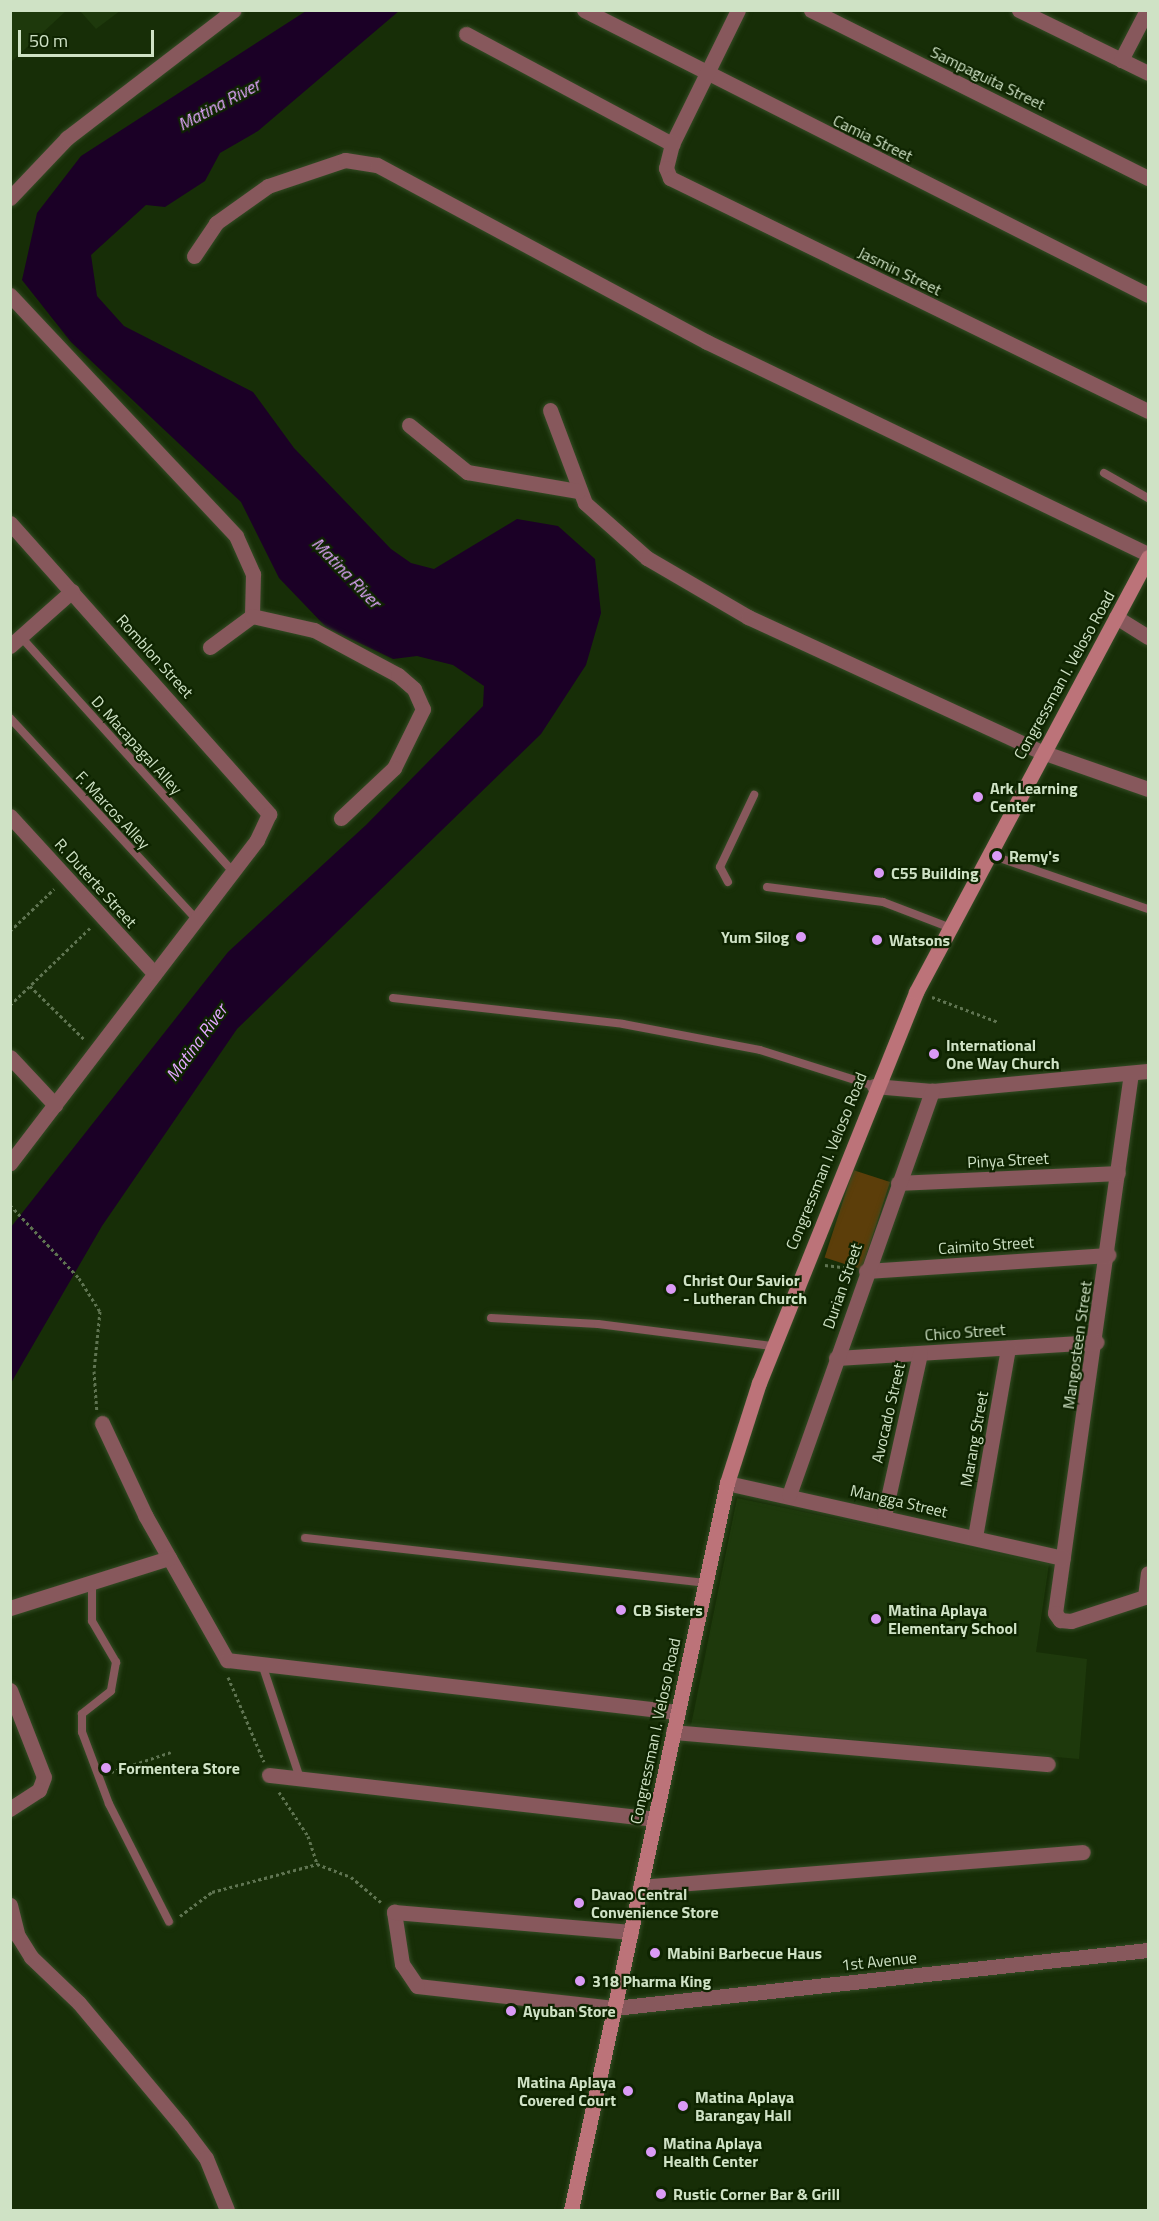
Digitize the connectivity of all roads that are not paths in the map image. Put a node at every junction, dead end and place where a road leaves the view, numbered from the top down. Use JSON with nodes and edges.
{"nodes":[{"id":1,"x":234,"y":10,"type":"edge"},
{"id":2,"x":584,"y":10,"type":"edge"},
{"id":3,"x":738,"y":10,"type":"edge"},
{"id":4,"x":811,"y":10,"type":"edge"},
{"id":5,"x":1019,"y":10,"type":"edge"},
{"id":6,"x":1147,"y":10,"type":"edge"},
{"id":7,"x":466,"y":34,"type":"dead end"},
{"id":8,"x":1121,"y":60,"type":"junction"},
{"id":9,"x":1149,"y":73,"type":"edge"},
{"id":10,"x":706,"y":76,"type":"junction"},
{"id":11,"x":672,"y":144,"type":"junction"},
{"id":12,"x":1149,"y":178,"type":"edge"},
{"id":13,"x":10,"y":198,"type":"edge"},
{"id":14,"x":194,"y":256,"type":"dead end"},
{"id":15,"x":10,"y":295,"type":"edge"},
{"id":16,"x":1149,"y":295,"type":"edge"},
{"id":17,"x":550,"y":410,"type":"dead end"},
{"id":18,"x":1149,"y":411,"type":"edge"},
{"id":19,"x":409,"y":425,"type":"dead end"},
{"id":20,"x":1104,"y":472,"type":"dead end"},
{"id":21,"x":579,"y":491,"type":"junction"},
{"id":22,"x":1149,"y":498,"type":"edge"},
{"id":23,"x":12,"y":530,"type":"edge"},
{"id":24,"x":1149,"y":556,"type":"edge"},
{"id":25,"x":72,"y":591,"type":"junction"},
{"id":26,"x":252,"y":616,"type":"junction"},
{"id":27,"x":1116,"y":617,"type":"junction"},
{"id":28,"x":1149,"y":637,"type":"edge"},
{"id":29,"x":16,"y":641,"type":"edge"},
{"id":30,"x":210,"y":647,"type":"dead end"},
{"id":31,"x":10,"y":718,"type":"edge"},
{"id":32,"x":1042,"y":752,"type":"junction"},
{"id":33,"x":1149,"y":789,"type":"edge"},
{"id":34,"x":754,"y":795,"type":"dead end"},
{"id":35,"x":10,"y":816,"type":"edge"},
{"id":36,"x":341,"y":818,"type":"dead end"},
{"id":37,"x":987,"y":854,"type":"junction"},
{"id":38,"x":233,"y":872,"type":"junction"},
{"id":39,"x":728,"y":882,"type":"dead end"},
{"id":40,"x":767,"y":887,"type":"dead end"},
{"id":41,"x":1149,"y":909,"type":"edge"},
{"id":42,"x":197,"y":920,"type":"junction"},
{"id":43,"x":948,"y":927,"type":"junction"},
{"id":44,"x":155,"y":974,"type":"junction"},
{"id":45,"x":393,"y":998,"type":"dead end"},
{"id":46,"x":10,"y":1057,"type":"edge"},
{"id":47,"x":1149,"y":1071,"type":"edge"},
{"id":48,"x":1131,"y":1073,"type":"junction"},
{"id":49,"x":874,"y":1086,"type":"junction"},
{"id":50,"x":932,"y":1091,"type":"junction"},
{"id":51,"x":55,"y":1106,"type":"junction"},
{"id":52,"x":12,"y":1158,"type":"edge"},
{"id":53,"x":1118,"y":1173,"type":"junction"},
{"id":54,"x":898,"y":1183,"type":"junction"},
{"id":55,"x":1108,"y":1255,"type":"junction"},
{"id":56,"x":866,"y":1271,"type":"junction"},
{"id":57,"x":491,"y":1318,"type":"dead end"},
{"id":58,"x":1097,"y":1342,"type":"junction"},
{"id":59,"x":772,"y":1346,"type":"junction"},
{"id":60,"x":1008,"y":1348,"type":"junction"},
{"id":61,"x":920,"y":1353,"type":"junction"},
{"id":62,"x":836,"y":1358,"type":"junction"},
{"id":63,"x":102,"y":1423,"type":"road end"},
{"id":64,"x":727,"y":1483,"type":"junction"},
{"id":65,"x":789,"y":1495,"type":"junction"},
{"id":66,"x":884,"y":1516,"type":"junction"},
{"id":67,"x":975,"y":1537,"type":"junction"},
{"id":68,"x":305,"y":1538,"type":"dead end"},
{"id":69,"x":169,"y":1558,"type":"junction"},
{"id":70,"x":1064,"y":1558,"type":"junction"},
{"id":71,"x":1149,"y":1573,"type":"edge"},
{"id":72,"x":92,"y":1582,"type":"junction"},
{"id":73,"x":705,"y":1584,"type":"junction"},
{"id":74,"x":1147,"y":1597,"type":"edge"},
{"id":75,"x":10,"y":1608,"type":"edge"},
{"id":76,"x":262,"y":1664,"type":"junction"},
{"id":77,"x":10,"y":1690,"type":"edge"},
{"id":78,"x":678,"y":1712,"type":"junction"},
{"id":79,"x":674,"y":1732,"type":"junction"},
{"id":80,"x":1048,"y":1764,"type":"dead end"},
{"id":81,"x":269,"y":1775,"type":"road end"},
{"id":82,"x":300,"y":1778,"type":"junction"},
{"id":83,"x":10,"y":1809,"type":"edge"},
{"id":84,"x":655,"y":1819,"type":"junction"},
{"id":85,"x":1083,"y":1852,"type":"dead end"},
{"id":86,"x":640,"y":1887,"type":"junction"},
{"id":87,"x":10,"y":1905,"type":"edge"},
{"id":88,"x":170,"y":1922,"type":"road end"},
{"id":89,"x":631,"y":1932,"type":"junction"},
{"id":90,"x":1149,"y":1950,"type":"edge"},
{"id":91,"x":614,"y":2008,"type":"junction"},
{"id":92,"x":227,"y":2211,"type":"edge"},
{"id":93,"x":571,"y":2211,"type":"edge"}],
"edges":[{"from":1,"to":13,"type":"street"},
{"from":2,"to":10,"type":"street","name":"Camia Street"},
{"from":3,"to":10,"type":"street"},
{"from":4,"to":12,"type":"street","name":"Sampaguita Street"},
{"from":5,"to":8,"type":"street"},
{"from":6,"to":8,"type":"street"},
{"from":7,"to":11,"type":"street"},
{"from":8,"to":9,"type":"street"},
{"from":10,"to":11,"type":"street"},
{"from":10,"to":16,"type":"street","name":"Camia Street"},
{"from":11,"to":18,"type":"street","name":"Jasmin Street"},
{"from":14,"to":24,"type":"street"},
{"from":15,"to":26,"type":"street"},
{"from":17,"to":21,"type":"street"},
{"from":19,"to":21,"type":"street"},
{"from":20,"to":22,"type":"lane"},
{"from":21,"to":32,"type":"street"},
{"from":23,"to":25,"type":"street","name":"Romblon Street"},
{"from":24,"to":27,"type":"main road","name":"Congressman I. Veloso Road"},
{"from":25,"to":29,"type":"street"},
{"from":25,"to":38,"type":"street","name":"Romblon Street"},
{"from":26,"to":30,"type":"street"},
{"from":26,"to":36,"type":"street"},
{"from":27,"to":28,"type":"street"},
{"from":27,"to":32,"type":"main road","name":"Congressman I. Veloso Road"},
{"from":29,"to":38,"type":"lane","name":"D. Macapagal Alley"},
{"from":31,"to":42,"type":"lane","name":"F. Marcos Alley"},
{"from":32,"to":33,"type":"street"},
{"from":32,"to":37,"type":"main road","name":"Congressman I. Veloso Road"},
{"from":34,"to":39,"type":"lane"},
{"from":35,"to":44,"type":"street","name":"R. Duterte Street"},
{"from":37,"to":41,"type":"lane"},
{"from":37,"to":43,"type":"main road","name":"Congressman I. Veloso Road"},
{"from":38,"to":42,"type":"street"},
{"from":40,"to":43,"type":"lane"},
{"from":42,"to":44,"type":"street"},
{"from":43,"to":49,"type":"main road","name":"Congressman I. Veloso Road"},
{"from":44,"to":51,"type":"street"},
{"from":45,"to":49,"type":"lane"},
{"from":46,"to":51,"type":"street"},
{"from":47,"to":48,"type":"street"},
{"from":48,"to":50,"type":"street"},
{"from":48,"to":53,"type":"street","name":"Mangosteen Street"},
{"from":49,"to":50,"type":"street"},
{"from":49,"to":59,"type":"main road","name":"Congressman I. Veloso Road"},
{"from":50,"to":54,"type":"street","name":"Durian Street"},
{"from":51,"to":52,"type":"street"},
{"from":53,"to":54,"type":"street","name":"Pinya Street"},
{"from":53,"to":55,"type":"street","name":"Mangosteen Street"},
{"from":54,"to":56,"type":"street","name":"Durian Street"},
{"from":55,"to":56,"type":"street","name":"Caimito Street"},
{"from":55,"to":58,"type":"street","name":"Mangosteen Street"},
{"from":56,"to":62,"type":"street","name":"Durian Street"},
{"from":57,"to":59,"type":"lane"},
{"from":58,"to":60,"type":"street","name":"Chico Street"},
{"from":58,"to":70,"type":"street","name":"Mangosteen Street"},
{"from":59,"to":64,"type":"main road","name":"Congressman I. Veloso Road"},
{"from":60,"to":61,"type":"street","name":"Chico Street"},
{"from":60,"to":67,"type":"street","name":"Marang Street"},
{"from":61,"to":62,"type":"street","name":"Chico Street"},
{"from":61,"to":66,"type":"street","name":"Avocado Street"},
{"from":62,"to":65,"type":"street","name":"Durian Street"},
{"from":63,"to":69,"type":"street"},
{"from":64,"to":65,"type":"street","name":"Mangga Street"},
{"from":64,"to":73,"type":"main road","name":"Congressman I. Veloso Road"},
{"from":65,"to":66,"type":"street","name":"Mangga Street"},
{"from":66,"to":67,"type":"street","name":"Mangga Street"},
{"from":67,"to":70,"type":"street","name":"Mangga Street"},
{"from":68,"to":73,"type":"lane"},
{"from":69,"to":72,"type":"street"},
{"from":69,"to":76,"type":"street"},
{"from":70,"to":74,"type":"street","name":"Mangosteen Street"},
{"from":71,"to":74,"type":"street"},
{"from":72,"to":75,"type":"street"},
{"from":72,"to":88,"type":"lane"},
{"from":73,"to":78,"type":"main road","name":"Congressman I. Veloso Road"},
{"from":76,"to":78,"type":"street"},
{"from":76,"to":82,"type":"lane"},
{"from":77,"to":83,"type":"street"},
{"from":78,"to":79,"type":"main road","name":"Congressman I. Veloso Road"},
{"from":79,"to":80,"type":"street"},
{"from":79,"to":84,"type":"main road","name":"Congressman I. Veloso Road"},
{"from":81,"to":82,"type":"street"},
{"from":82,"to":84,"type":"street"},
{"from":84,"to":86,"type":"main road","name":"Congressman I. Veloso Road"},
{"from":85,"to":86,"type":"street"},
{"from":86,"to":89,"type":"main road","name":"Congressman I. Veloso Road"},
{"from":87,"to":92,"type":"street"},
{"from":89,"to":91,"type":"main road","name":"Congressman I. Veloso Road"},
{"from":89,"to":91,"type":"street","name":"1st Avenue"},
{"from":90,"to":91,"type":"street","name":"1st Avenue"},
{"from":91,"to":93,"type":"main road","name":"Congressman I. Veloso Road"}]}
